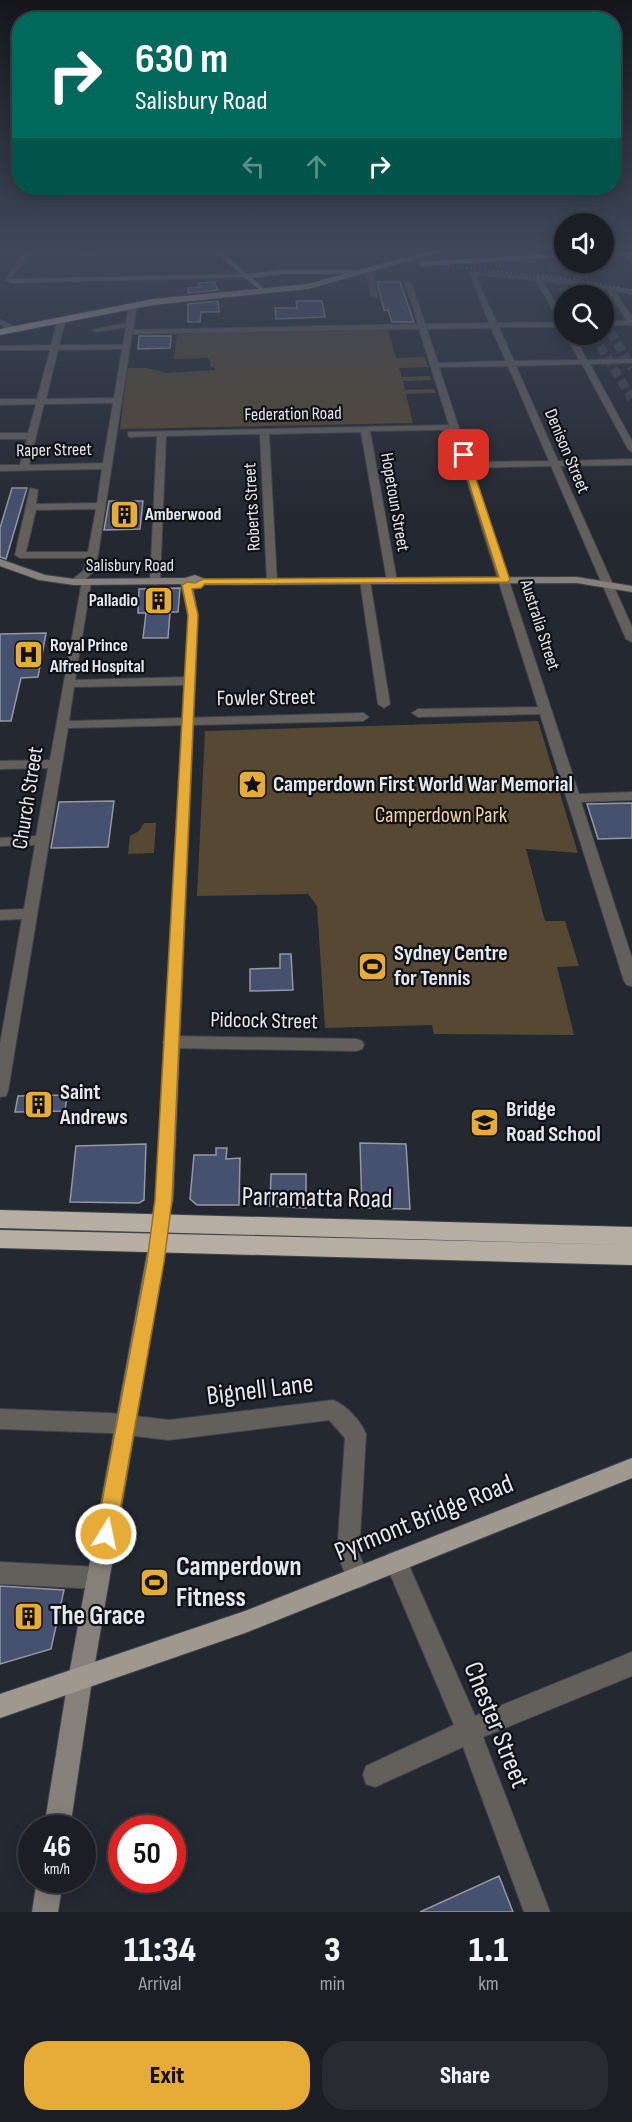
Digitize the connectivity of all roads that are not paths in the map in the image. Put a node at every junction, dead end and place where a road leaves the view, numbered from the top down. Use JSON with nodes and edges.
{"nodes":[{"id":1,"x":57,"y":341,"type":"edge"},
{"id":2,"x":128,"y":341,"type":"edge"},
{"id":3,"x":428,"y":341,"type":"edge"},
{"id":4,"x":501,"y":341,"type":"edge"},
{"id":5,"x":575,"y":345,"type":"edge"},
{"id":6,"x":127,"y":346,"type":"junction"},
{"id":7,"x":0,"y":348,"type":"edge"},
{"id":8,"x":55,"y":348,"type":"junction"},
{"id":9,"x":632,"y":361,"type":"edge"},
{"id":10,"x":584,"y":362,"type":"junction"},
{"id":11,"x":512,"y":364,"type":"junction"},
{"id":12,"x":436,"y":365,"type":"junction"},
{"id":13,"x":118,"y":400,"type":"junction"},
{"id":14,"x":41,"y":401,"type":"junction"},
{"id":15,"x":0,"y":402,"type":"edge"},
{"id":16,"x":455,"y":427,"type":"junction"},
{"id":17,"x":365,"y":429,"type":"junction"},
{"id":18,"x":264,"y":431,"type":"junction"},
{"id":19,"x":162,"y":433,"type":"junction"},
{"id":20,"x":131,"y":434,"type":"dead end"},
{"id":21,"x":0,"y":436,"type":"edge"},
{"id":22,"x":32,"y":436,"type":"junction"},
{"id":23,"x":632,"y":449,"type":"edge"},
{"id":24,"x":632,"y":462,"type":"edge"},
{"id":25,"x":555,"y":464,"type":"junction"},
{"id":26,"x":468,"y":465,"type":"junction"},
{"id":27,"x":108,"y":466,"type":"junction"},
{"id":28,"x":24,"y":467,"type":"junction"},
{"id":29,"x":0,"y":468,"type":"edge"},
{"id":30,"x":33,"y":490,"type":"dead end"},
{"id":31,"x":100,"y":506,"type":"junction"},
{"id":32,"x":31,"y":507,"type":"junction"},
{"id":33,"x":93,"y":555,"type":"junction"},
{"id":34,"x":0,"y":562,"type":"edge"},
{"id":35,"x":505,"y":580,"type":"junction"},
{"id":36,"x":365,"y":581,"type":"junction"},
{"id":37,"x":392,"y":581,"type":"junction"},
{"id":38,"x":80,"y":582,"type":"junction"},
{"id":39,"x":155,"y":582,"type":"junction"},
{"id":40,"x":272,"y":582,"type":"junction"},
{"id":41,"x":606,"y":582,"type":"junction"},
{"id":42,"x":186,"y":583,"type":"junction"},
{"id":43,"x":202,"y":583,"type":"junction"},
{"id":44,"x":632,"y":588,"type":"edge"},
{"id":45,"x":193,"y":611,"type":"junction"},
{"id":46,"x":632,"y":639,"type":"edge"},
{"id":47,"x":189,"y":681,"type":"junction"},
{"id":48,"x":69,"y":684,"type":"junction"},
{"id":49,"x":384,"y":704,"type":"dead end"},
{"id":50,"x":546,"y":710,"type":"junction"},
{"id":51,"x":418,"y":713,"type":"dead end"},
{"id":52,"x":363,"y":717,"type":"dead end"},
{"id":53,"x":187,"y":721,"type":"junction"},
{"id":54,"x":62,"y":725,"type":"junction"},
{"id":55,"x":55,"y":764,"type":"junction"},
{"id":56,"x":0,"y":765,"type":"edge"},
{"id":57,"x":632,"y":796,"type":"edge"},
{"id":58,"x":574,"y":798,"type":"junction"},
{"id":59,"x":43,"y":840,"type":"junction"},
{"id":60,"x":0,"y":842,"type":"edge"},
{"id":61,"x":30,"y":914,"type":"junction"},
{"id":62,"x":0,"y":915,"type":"edge"},
{"id":63,"x":632,"y":981,"type":"edge"},
{"id":64,"x":8,"y":1000,"type":"edge"},
{"id":65,"x":171,"y":1042,"type":"junction"},
{"id":66,"x":356,"y":1045,"type":"dead end"},
{"id":67,"x":0,"y":1091,"type":"edge"},
{"id":68,"x":0,"y":1219,"type":"edge"},
{"id":69,"x":159,"y":1233,"type":"junction"},
{"id":70,"x":632,"y":1236,"type":"edge"},
{"id":71,"x":0,"y":1239,"type":"edge"},
{"id":72,"x":632,"y":1255,"type":"edge"},
{"id":73,"x":0,"y":1419,"type":"edge"},
{"id":74,"x":126,"y":1425,"type":"junction"},
{"id":75,"x":632,"y":1468,"type":"edge"},
{"id":76,"x":396,"y":1562,"type":"junction"},
{"id":77,"x":0,"y":1573,"type":"edge"},
{"id":78,"x":358,"y":1576,"type":"junction"},
{"id":79,"x":98,"y":1578,"type":"junction"},
{"id":80,"x":632,"y":1664,"type":"edge"},
{"id":81,"x":80,"y":1680,"type":"junction"},
{"id":82,"x":0,"y":1706,"type":"edge"},
{"id":83,"x":468,"y":1731,"type":"junction"},
{"id":84,"x":375,"y":1775,"type":"dead end"},
{"id":85,"x":59,"y":1815,"type":"edge"},
{"id":86,"x":48,"y":1893,"type":"edge"},
{"id":87,"x":45,"y":1912,"type":"edge"},
{"id":88,"x":537,"y":1912,"type":"edge"}],
"edges":[{"from":1,"to":8,"type":"street"},
{"from":2,"to":6,"type":"street","name":"Church Street"},
{"from":3,"to":12,"type":"street","name":"Australia Street"},
{"from":4,"to":11,"type":"street","name":"Denison Street"},
{"from":5,"to":10,"type":"street"},
{"from":6,"to":8,"type":"street"},
{"from":6,"to":13,"type":"street","name":"Church Street"},
{"from":7,"to":8,"type":"street"},
{"from":8,"to":14,"type":"street"},
{"from":9,"to":10,"type":"street"},
{"from":10,"to":11,"type":"street"},
{"from":10,"to":23,"type":"street"},
{"from":11,"to":12,"type":"street"},
{"from":11,"to":25,"type":"street","name":"Denison Street"},
{"from":12,"to":16,"type":"street","name":"Australia Street"},
{"from":13,"to":14,"type":"street"},
{"from":13,"to":27,"type":"street","name":"Church Street"},
{"from":14,"to":15,"type":"street"},
{"from":14,"to":22,"type":"street"},
{"from":16,"to":17,"type":"street","name":"Federation Road"},
{"from":16,"to":26,"type":"street","name":"Australia Street"},
{"from":17,"to":18,"type":"street","name":"Federation Road"},
{"from":17,"to":37,"type":"street","name":"Hopetoun Street"},
{"from":18,"to":19,"type":"street","name":"Federation Road"},
{"from":18,"to":40,"type":"street","name":"Roberts Street"},
{"from":19,"to":20,"type":"street","name":"Federation Road"},
{"from":19,"to":39,"type":"street"},
{"from":21,"to":22,"type":"street"},
{"from":22,"to":28,"type":"street"},
{"from":24,"to":25,"type":"street"},
{"from":25,"to":26,"type":"street"},
{"from":25,"to":41,"type":"street","name":"Denison Street"},
{"from":26,"to":35,"type":"street","name":"Australia Street"},
{"from":27,"to":28,"type":"street","name":"Raper Street"},
{"from":27,"to":31,"type":"street","name":"Church Street"},
{"from":28,"to":29,"type":"street","name":"Raper Street"},
{"from":30,"to":32,"type":"street"},
{"from":31,"to":32,"type":"street"},
{"from":31,"to":33,"type":"street","name":"Church Street"},
{"from":32,"to":33,"type":"street"},
{"from":33,"to":38,"type":"street","name":"Church Street"},
{"from":34,"to":38,"type":"street","name":"Salisbury Road"},
{"from":35,"to":37,"type":"street","name":"Salisbury Road"},
{"from":35,"to":41,"type":"street","name":"Salisbury Road"},
{"from":35,"to":50,"type":"street","name":"Australia Street"},
{"from":36,"to":37,"type":"street","name":"Salisbury Road"},
{"from":36,"to":40,"type":"street","name":"Salisbury Road"},
{"from":36,"to":49,"type":"street"},
{"from":38,"to":39,"type":"street","name":"Salisbury Road"},
{"from":38,"to":48,"type":"street","name":"Church Street"},
{"from":39,"to":42,"type":"street","name":"Salisbury Road"},
{"from":40,"to":43,"type":"street","name":"Salisbury Road"},
{"from":41,"to":44,"type":"street","name":"Salisbury Road"},
{"from":41,"to":46,"type":"street","name":"Denison Street"},
{"from":42,"to":43,"type":"street","name":"Salisbury Road"},
{"from":42,"to":45,"type":"street"},
{"from":43,"to":45,"type":"street"},
{"from":45,"to":47,"type":"street"},
{"from":47,"to":48,"type":"street"},
{"from":47,"to":53,"type":"street"},
{"from":48,"to":54,"type":"street","name":"Church Street"},
{"from":50,"to":51,"type":"street"},
{"from":50,"to":58,"type":"street","name":"Australia Street"},
{"from":52,"to":53,"type":"street","name":"Fowler Street"},
{"from":53,"to":54,"type":"street","name":"Fowler Street"},
{"from":53,"to":65,"type":"street"},
{"from":54,"to":55,"type":"street","name":"Church Street"},
{"from":55,"to":56,"type":"street"},
{"from":55,"to":59,"type":"street","name":"Church Street"},
{"from":57,"to":58,"type":"street"},
{"from":58,"to":63,"type":"street","name":"Australia Street"},
{"from":59,"to":60,"type":"street"},
{"from":59,"to":61,"type":"street","name":"Church Street"},
{"from":61,"to":62,"type":"street"},
{"from":61,"to":64,"type":"street","name":"Church Street"},
{"from":64,"to":67,"type":"street","name":"Church Street"},
{"from":65,"to":66,"type":"street","name":"Pidcock Street"},
{"from":65,"to":69,"type":"street"},
{"from":68,"to":69,"type":"highway","name":"Parramatta Road"},
{"from":69,"to":70,"type":"highway","name":"Parramatta Road"},
{"from":69,"to":71,"type":"highway","name":"Parramatta Road"},
{"from":69,"to":72,"type":"highway","name":"Parramatta Road"},
{"from":69,"to":74,"type":"street"},
{"from":73,"to":74,"type":"street"},
{"from":74,"to":78,"type":"street","name":"Bignell Lane"},
{"from":74,"to":79,"type":"street"},
{"from":75,"to":76,"type":"main road","name":"Pyrmont Bridge Road"},
{"from":76,"to":78,"type":"main road","name":"Pyrmont Bridge Road"},
{"from":76,"to":83,"type":"street","name":"Chester Street"},
{"from":77,"to":79,"type":"street"},
{"from":78,"to":81,"type":"main road","name":"Pyrmont Bridge Road"},
{"from":79,"to":81,"type":"street"},
{"from":80,"to":83,"type":"street"},
{"from":81,"to":82,"type":"main road","name":"Pyrmont Bridge Road"},
{"from":81,"to":85,"type":"street"},
{"from":83,"to":84,"type":"street"},
{"from":83,"to":88,"type":"street","name":"Chester Street"},
{"from":86,"to":87,"type":"street"}]}
